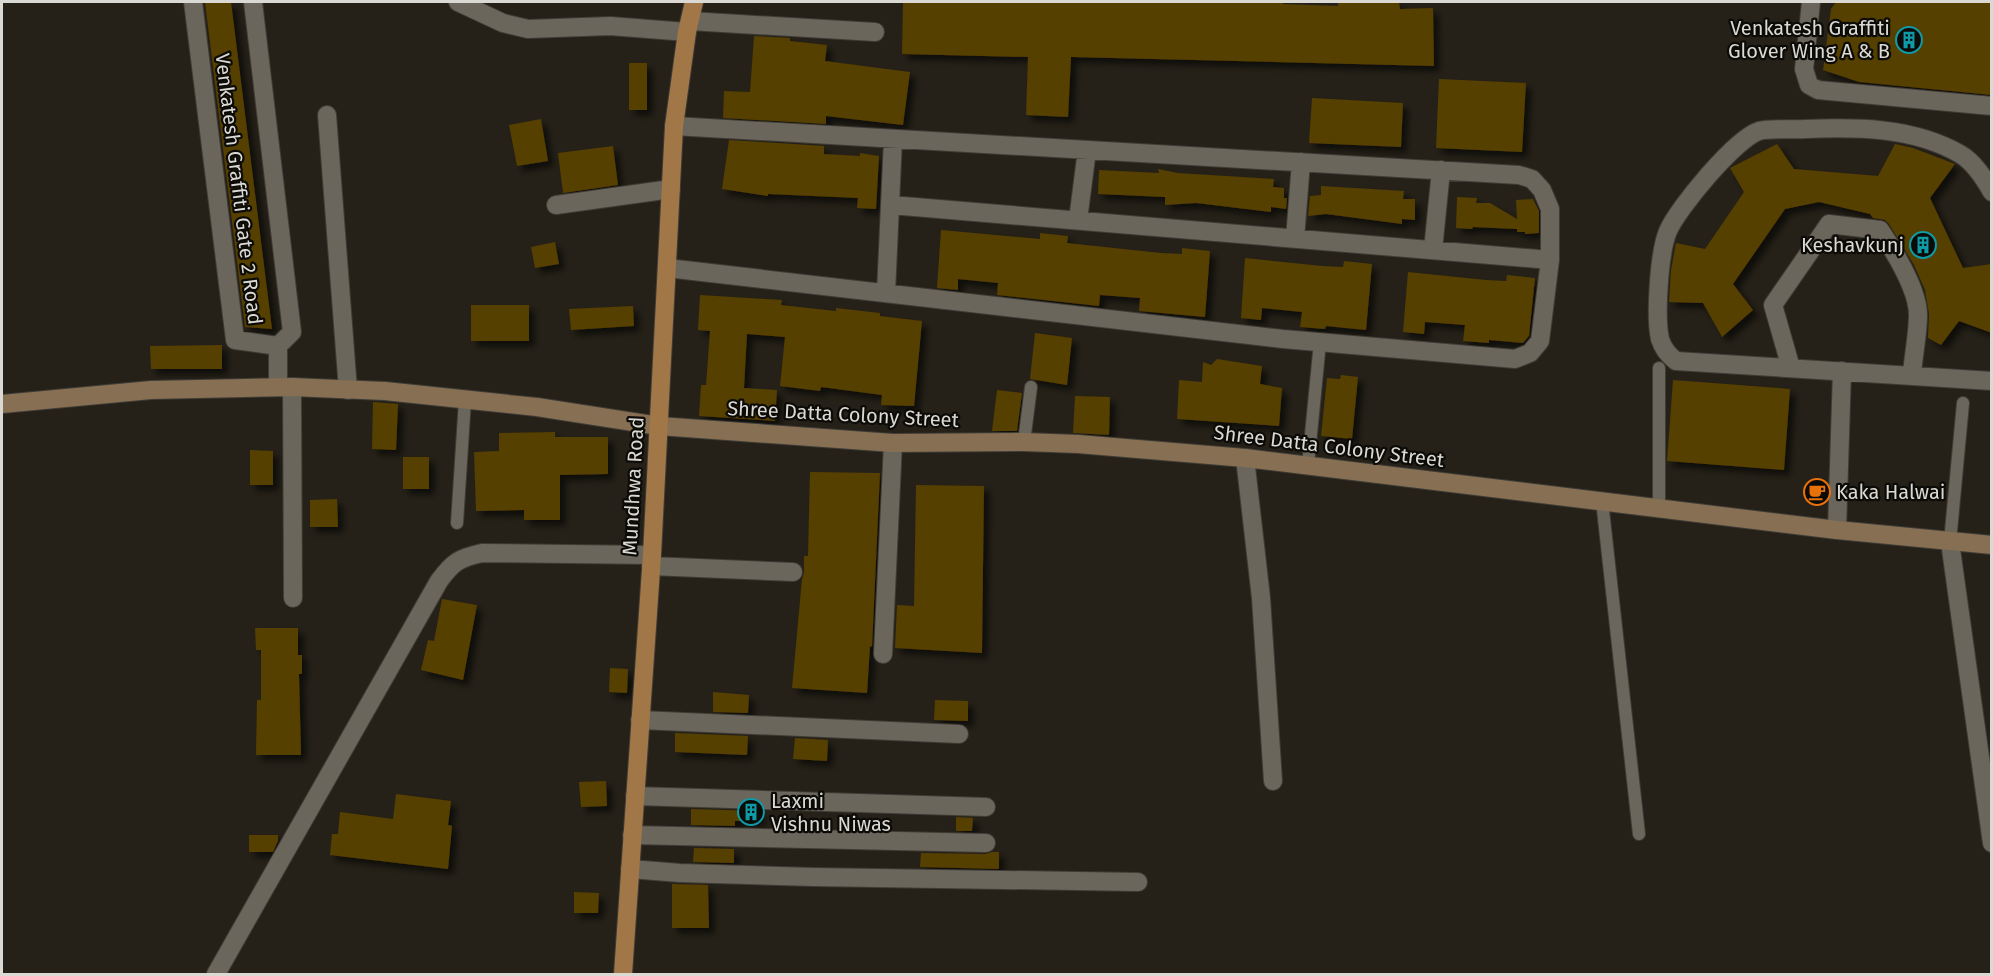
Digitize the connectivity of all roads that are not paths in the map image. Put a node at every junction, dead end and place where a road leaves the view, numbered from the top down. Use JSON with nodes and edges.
{"nodes":[{"id":1,"x":193,"y":2,"type":"edge"},
{"id":2,"x":253,"y":2,"type":"edge"},
{"id":3,"x":458,"y":2,"type":"edge"},
{"id":4,"x":694,"y":2,"type":"edge"},
{"id":5,"x":1811,"y":2,"type":"edge"},
{"id":6,"x":688,"y":27,"type":"junction"},
{"id":7,"x":874,"y":32,"type":"dead end"},
{"id":8,"x":1992,"y":106,"type":"edge"},
{"id":9,"x":327,"y":115,"type":"dead end"},
{"id":10,"x":674,"y":126,"type":"junction"},
{"id":11,"x":893,"y":139,"type":"junction"},
{"id":12,"x":1087,"y":150,"type":"junction"},
{"id":13,"x":1301,"y":162,"type":"junction"},
{"id":14,"x":1441,"y":170,"type":"junction"},
{"id":15,"x":671,"y":189,"type":"junction"},
{"id":16,"x":1992,"y":192,"type":"edge"},
{"id":17,"x":891,"y":204,"type":"junction"},
{"id":18,"x":556,"y":205,"type":"dead end"},
{"id":19,"x":1078,"y":220,"type":"junction"},
{"id":20,"x":1295,"y":239,"type":"junction"},
{"id":21,"x":1433,"y":250,"type":"junction"},
{"id":22,"x":1550,"y":260,"type":"junction"},
{"id":23,"x":667,"y":268,"type":"junction"},
{"id":24,"x":886,"y":294,"type":"junction"},
{"id":25,"x":1320,"y":342,"type":"junction"},
{"id":26,"x":278,"y":346,"type":"junction"},
{"id":27,"x":1659,"y":368,"type":"dead end"},
{"id":28,"x":1791,"y":368,"type":"junction"},
{"id":29,"x":1842,"y":371,"type":"junction"},
{"id":30,"x":1912,"y":376,"type":"junction"},
{"id":31,"x":1992,"y":381,"type":"edge"},
{"id":32,"x":285,"y":387,"type":"junction"},
{"id":33,"x":1031,"y":387,"type":"dead end"},
{"id":34,"x":348,"y":390,"type":"junction"},
{"id":35,"x":465,"y":400,"type":"junction"},
{"id":36,"x":1963,"y":403,"type":"dead end"},
{"id":37,"x":2,"y":404,"type":"edge"},
{"id":38,"x":659,"y":426,"type":"junction"},
{"id":39,"x":1024,"y":442,"type":"junction"},
{"id":40,"x":893,"y":443,"type":"junction"},
{"id":41,"x":1245,"y":458,"type":"junction"},
{"id":42,"x":1308,"y":465,"type":"junction"},
{"id":43,"x":1602,"y":501,"type":"junction"},
{"id":44,"x":1659,"y":508,"type":"junction"},
{"id":45,"x":457,"y":523,"type":"dead end"},
{"id":46,"x":1837,"y":530,"type":"junction"},
{"id":47,"x":1950,"y":542,"type":"junction"},
{"id":48,"x":1992,"y":545,"type":"edge"},
{"id":49,"x":651,"y":560,"type":"junction"},
{"id":50,"x":793,"y":572,"type":"dead end"},
{"id":51,"x":293,"y":598,"type":"dead end"},
{"id":52,"x":883,"y":654,"type":"dead end"},
{"id":53,"x":640,"y":720,"type":"junction"},
{"id":54,"x":959,"y":734,"type":"dead end"},
{"id":55,"x":1273,"y":781,"type":"dead end"},
{"id":56,"x":635,"y":796,"type":"junction"},
{"id":57,"x":986,"y":807,"type":"dead end"},
{"id":58,"x":1640,"y":834,"type":"dead end"},
{"id":59,"x":632,"y":835,"type":"junction"},
{"id":60,"x":986,"y":843,"type":"dead end"},
{"id":61,"x":1992,"y":843,"type":"edge"},
{"id":62,"x":630,"y":869,"type":"junction"},
{"id":63,"x":1138,"y":882,"type":"dead end"},
{"id":64,"x":216,"y":975,"type":"edge"},
{"id":65,"x":623,"y":975,"type":"edge"}],
"edges":[{"from":1,"to":26,"type":"street","name":"Venkatesh Graffiti Gate 2 Road"},
{"from":2,"to":26,"type":"street","name":"Venkatesh Graffiti Gate 2 Road"},
{"from":3,"to":6,"type":"street"},
{"from":4,"to":6,"type":"main road","name":"Mundhwa Road"},
{"from":5,"to":8,"type":"street"},
{"from":6,"to":7,"type":"street"},
{"from":6,"to":10,"type":"main road","name":"Mundhwa Road"},
{"from":9,"to":34,"type":"street"},
{"from":10,"to":11,"type":"street"},
{"from":10,"to":15,"type":"main road","name":"Mundhwa Road"},
{"from":11,"to":12,"type":"street"},
{"from":11,"to":17,"type":"street"},
{"from":12,"to":13,"type":"street"},
{"from":12,"to":19,"type":"street"},
{"from":13,"to":14,"type":"street"},
{"from":13,"to":20,"type":"street"},
{"from":14,"to":21,"type":"street"},
{"from":14,"to":22,"type":"street"},
{"from":15,"to":18,"type":"street"},
{"from":15,"to":23,"type":"main road","name":"Mundhwa Road"},
{"from":16,"to":28,"type":"street"},
{"from":17,"to":19,"type":"street"},
{"from":17,"to":24,"type":"street"},
{"from":19,"to":20,"type":"street"},
{"from":20,"to":21,"type":"street"},
{"from":21,"to":22,"type":"street"},
{"from":22,"to":25,"type":"street"},
{"from":23,"to":24,"type":"street"},
{"from":23,"to":38,"type":"main road","name":"Mundhwa Road"},
{"from":24,"to":25,"type":"street"},
{"from":25,"to":42,"type":"lane"},
{"from":26,"to":32,"type":"street","name":"Venkatesh Graffiti Gate 2 Road"},
{"from":27,"to":44,"type":"lane"},
{"from":28,"to":29,"type":"street"},
{"from":28,"to":30,"type":"street"},
{"from":29,"to":30,"type":"street"},
{"from":29,"to":46,"type":"street"},
{"from":30,"to":31,"type":"street"},
{"from":32,"to":34,"type":"street","name":"Shree Datta Colony Street"},
{"from":32,"to":37,"type":"street","name":"Shree Datta Colony Street"},
{"from":32,"to":51,"type":"street","name":"Venkatesh Graffiti Gate 2 Road"},
{"from":33,"to":39,"type":"lane"},
{"from":34,"to":35,"type":"street","name":"Shree Datta Colony Street"},
{"from":35,"to":38,"type":"street","name":"Shree Datta Colony Street"},
{"from":35,"to":45,"type":"lane"},
{"from":36,"to":47,"type":"lane"},
{"from":38,"to":40,"type":"street","name":"Shree Datta Colony Street"},
{"from":38,"to":49,"type":"main road","name":"Mundhwa Road"},
{"from":39,"to":40,"type":"street","name":"Shree Datta Colony Street"},
{"from":39,"to":41,"type":"street","name":"Shree Datta Colony Street"},
{"from":40,"to":52,"type":"street"},
{"from":41,"to":42,"type":"street","name":"Shree Datta Colony Street"},
{"from":41,"to":55,"type":"street"},
{"from":42,"to":43,"type":"street","name":"Shree Datta Colony Street"},
{"from":43,"to":44,"type":"street","name":"Shree Datta Colony Street"},
{"from":43,"to":58,"type":"lane"},
{"from":44,"to":46,"type":"street","name":"Shree Datta Colony Street"},
{"from":46,"to":47,"type":"street","name":"Shree Datta Colony Street"},
{"from":47,"to":48,"type":"street","name":"Shree Datta Colony Street"},
{"from":47,"to":61,"type":"street"},
{"from":49,"to":50,"type":"street"},
{"from":49,"to":53,"type":"main road","name":"Mundhwa Road"},
{"from":49,"to":64,"type":"street"},
{"from":53,"to":54,"type":"street"},
{"from":53,"to":56,"type":"main road","name":"Mundhwa Road"},
{"from":56,"to":57,"type":"street"},
{"from":56,"to":59,"type":"main road","name":"Mundhwa Road"},
{"from":59,"to":60,"type":"street"},
{"from":59,"to":62,"type":"main road","name":"Mundhwa Road"},
{"from":62,"to":63,"type":"street"},
{"from":62,"to":65,"type":"main road","name":"Mundhwa Road"}]}
